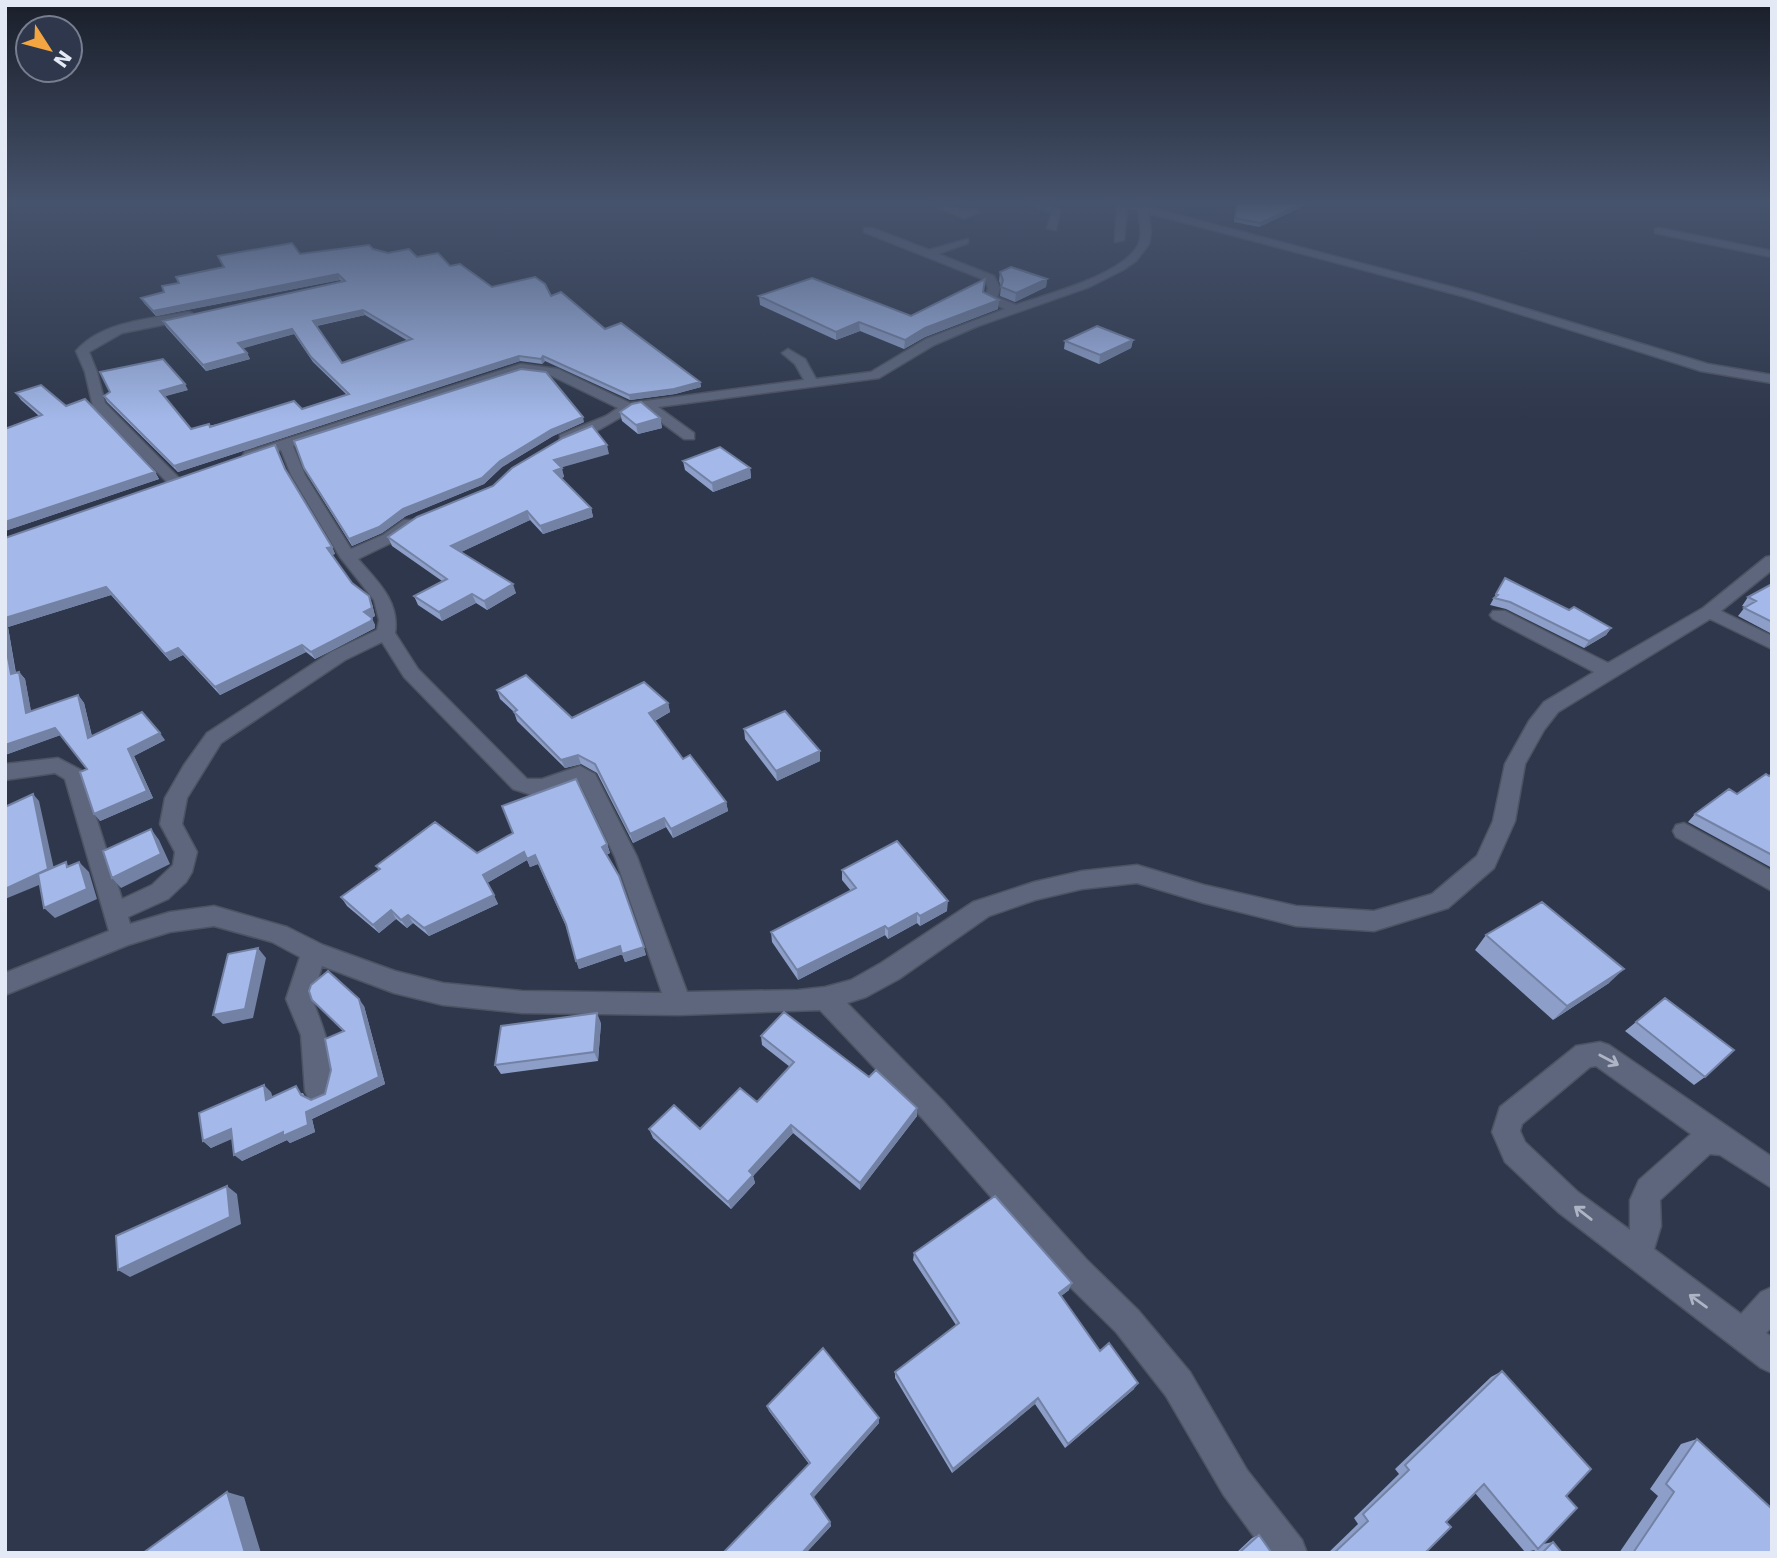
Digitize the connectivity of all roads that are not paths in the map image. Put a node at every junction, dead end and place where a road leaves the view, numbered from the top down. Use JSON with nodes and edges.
{"nodes":[{"id":1,"x":984,"y":276,"type":"edge"},
{"id":2,"x":1102,"y":276,"type":"edge"},
{"id":3,"x":1394,"y":276,"type":"edge"},
{"id":4,"x":1016,"y":309,"type":"junction"},
{"id":5,"x":201,"y":313,"type":"edge"},
{"id":6,"x":788,"y":354,"type":"dead end"},
{"id":7,"x":1772,"y":379,"type":"edge"},
{"id":8,"x":812,"y":382,"type":"junction"},
{"id":9,"x":647,"y":406,"type":"junction"},
{"id":10,"x":629,"y":407,"type":"junction"},
{"id":11,"x":689,"y":436,"type":"dead end"},
{"id":12,"x":285,"y":443,"type":"junction"},
{"id":13,"x":550,"y":447,"type":"edge"},
{"id":14,"x":234,"y":460,"type":"edge"},
{"id":15,"x":173,"y":481,"type":"edge"},
{"id":16,"x":425,"y":516,"type":"edge"},
{"id":17,"x":348,"y":556,"type":"junction"},
{"id":18,"x":1772,"y":561,"type":"edge"},
{"id":19,"x":1709,"y":612,"type":"junction"},
{"id":20,"x":1499,"y":615,"type":"dead end"},
{"id":21,"x":386,"y":633,"type":"junction"},
{"id":22,"x":1772,"y":643,"type":"edge"},
{"id":23,"x":1608,"y":671,"type":"junction"},
{"id":24,"x":5,"y":772,"type":"edge"},
{"id":25,"x":1684,"y":831,"type":"dead end"},
{"id":26,"x":1772,"y":882,"type":"edge"},
{"id":27,"x":114,"y":913,"type":"junction"},
{"id":28,"x":122,"y":937,"type":"junction"},
{"id":29,"x":314,"y":952,"type":"junction"},
{"id":30,"x":5,"y":984,"type":"edge"},
{"id":31,"x":825,"y":998,"type":"junction"},
{"id":32,"x":679,"y":1004,"type":"junction"},
{"id":33,"x":318,"y":1091,"type":"dead end"},
{"id":34,"x":1724,"y":1142,"type":"junction"},
{"id":35,"x":1772,"y":1174,"type":"edge"},
{"id":36,"x":1637,"y":1256,"type":"junction"},
{"id":37,"x":1772,"y":1303,"type":"edge"},
{"id":38,"x":1744,"y":1334,"type":"junction"},
{"id":39,"x":1772,"y":1357,"type":"edge"},
{"id":40,"x":1289,"y":1553,"type":"edge"}],
"edges":[{"from":1,"to":4,"type":"street"},
{"from":2,"to":4,"type":"street"},
{"from":3,"to":7,"type":"street"},
{"from":4,"to":8,"type":"street"},
{"from":5,"to":15,"type":"street"},
{"from":6,"to":8,"type":"street"},
{"from":8,"to":9,"type":"street"},
{"from":9,"to":10,"type":"street"},
{"from":9,"to":11,"type":"street"},
{"from":10,"to":12,"type":"street"},
{"from":10,"to":13,"type":"street"},
{"from":12,"to":14,"type":"street"},
{"from":12,"to":17,"type":"street"},
{"from":16,"to":17,"type":"street"},
{"from":17,"to":21,"type":"street"},
{"from":18,"to":19,"type":"street"},
{"from":19,"to":22,"type":"street"},
{"from":19,"to":23,"type":"street"},
{"from":20,"to":23,"type":"street"},
{"from":21,"to":27,"type":"street"},
{"from":21,"to":32,"type":"street"},
{"from":23,"to":31,"type":"street"},
{"from":24,"to":27,"type":"street"},
{"from":25,"to":26,"type":"street"},
{"from":27,"to":28,"type":"street"},
{"from":28,"to":29,"type":"street"},
{"from":28,"to":30,"type":"street"},
{"from":29,"to":32,"type":"street"},
{"from":29,"to":33,"type":"street"},
{"from":31,"to":32,"type":"street"},
{"from":31,"to":40,"type":"street"},
{"from":34,"to":35,"type":"street"},
{"from":34,"to":36,"type":"street"},
{"from":36,"to":34,"type":"street","one_way":true},
{"from":38,"to":36,"type":"street","one_way":true},
{"from":37,"to":38,"type":"street"},
{"from":38,"to":39,"type":"street"}]}
